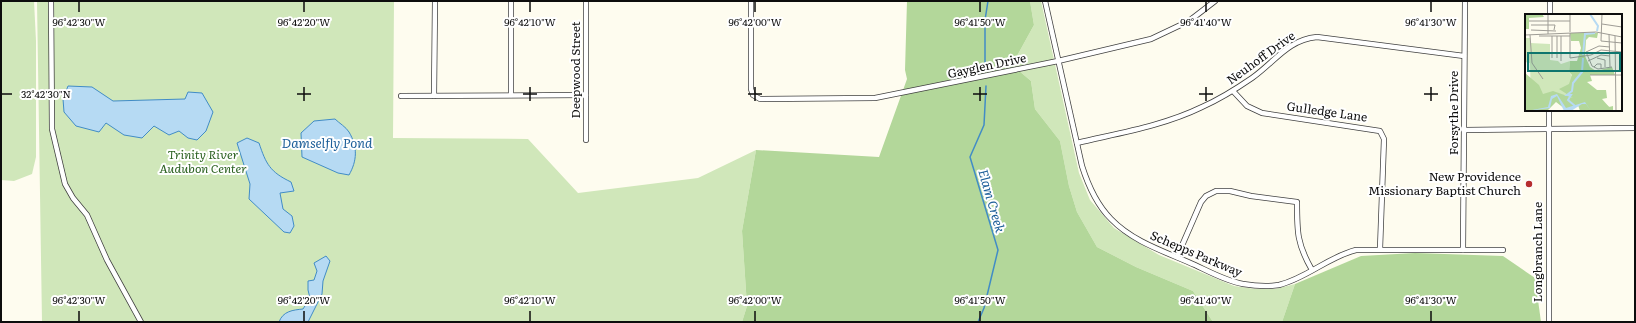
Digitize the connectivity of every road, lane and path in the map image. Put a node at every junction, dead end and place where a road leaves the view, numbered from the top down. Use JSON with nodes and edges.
{"nodes":[{"id":1,"x":51,"y":1,"type":"edge"},
{"id":2,"x":435,"y":1,"type":"edge"},
{"id":3,"x":511,"y":1,"type":"edge"},
{"id":4,"x":586,"y":1,"type":"edge"},
{"id":5,"x":751,"y":1,"type":"edge"},
{"id":6,"x":1045,"y":1,"type":"edge"},
{"id":7,"x":1215,"y":1,"type":"edge"},
{"id":8,"x":1465,"y":1,"type":"edge"},
{"id":9,"x":1550,"y":1,"type":"edge"},
{"id":10,"x":1550,"y":14,"type":"edge"},
{"id":11,"x":1464,"y":56,"type":"junction"},
{"id":12,"x":1058,"y":61,"type":"junction"},
{"id":13,"x":1234,"y":91,"type":"junction"},
{"id":14,"x":586,"y":95,"type":"junction"},
{"id":15,"x":402,"y":96,"type":"dead end"},
{"id":16,"x":434,"y":96,"type":"junction"},
{"id":17,"x":511,"y":96,"type":"junction"},
{"id":18,"x":1549,"y":111,"type":"edge"},
{"id":19,"x":1549,"y":128,"type":"junction"},
{"id":20,"x":1635,"y":128,"type":"edge"},
{"id":21,"x":1465,"y":130,"type":"junction"},
{"id":22,"x":586,"y":140,"type":"dead end"},
{"id":23,"x":1076,"y":143,"type":"junction"},
{"id":24,"x":1380,"y":249,"type":"junction"},
{"id":25,"x":1463,"y":250,"type":"junction"},
{"id":26,"x":1503,"y":250,"type":"dead end"},
{"id":27,"x":1177,"y":257,"type":"junction"},
{"id":28,"x":1312,"y":270,"type":"junction"},
{"id":29,"x":141,"y":322,"type":"edge"},
{"id":30,"x":1549,"y":322,"type":"edge"}],
"edges":[{"from":1,"to":29,"type":"street"},
{"from":2,"to":16,"type":"street"},
{"from":3,"to":17,"type":"street"},
{"from":4,"to":14,"type":"street","name":"Deepwood Street"},
{"from":5,"to":12,"type":"street","name":"Gayglen Drive"},
{"from":6,"to":12,"type":"street","name":"Schepps Parkway"},
{"from":7,"to":12,"type":"street","name":"Gayglen Drive"},
{"from":8,"to":11,"type":"street","name":"Forsythe Drive"},
{"from":9,"to":10,"type":"street"},
{"from":11,"to":13,"type":"street","name":"Neuhoff Drive"},
{"from":11,"to":21,"type":"street","name":"Forsythe Drive"},
{"from":12,"to":23,"type":"street","name":"Schepps Parkway"},
{"from":13,"to":23,"type":"street","name":"Neuhoff Drive"},
{"from":13,"to":24,"type":"street","name":"Gulledge Lane"},
{"from":14,"to":17,"type":"street"},
{"from":14,"to":22,"type":"street","name":"Deepwood Street"},
{"from":15,"to":16,"type":"street"},
{"from":16,"to":17,"type":"street"},
{"from":18,"to":19,"type":"street","name":"Longbranch Lane"},
{"from":19,"to":20,"type":"street"},
{"from":19,"to":21,"type":"street"},
{"from":19,"to":30,"type":"street","name":"Longbranch Lane"},
{"from":21,"to":25,"type":"street","name":"Forsythe Drive"},
{"from":23,"to":27,"type":"street","name":"Schepps Parkway"},
{"from":24,"to":25,"type":"street","name":"Schepps Parkway"},
{"from":24,"to":28,"type":"street","name":"Schepps Parkway"},
{"from":25,"to":26,"type":"street","name":"Schepps Parkway"},
{"from":27,"to":28,"type":"street","name":"Schepps Parkway"},
{"from":27,"to":28,"type":"street"}]}
